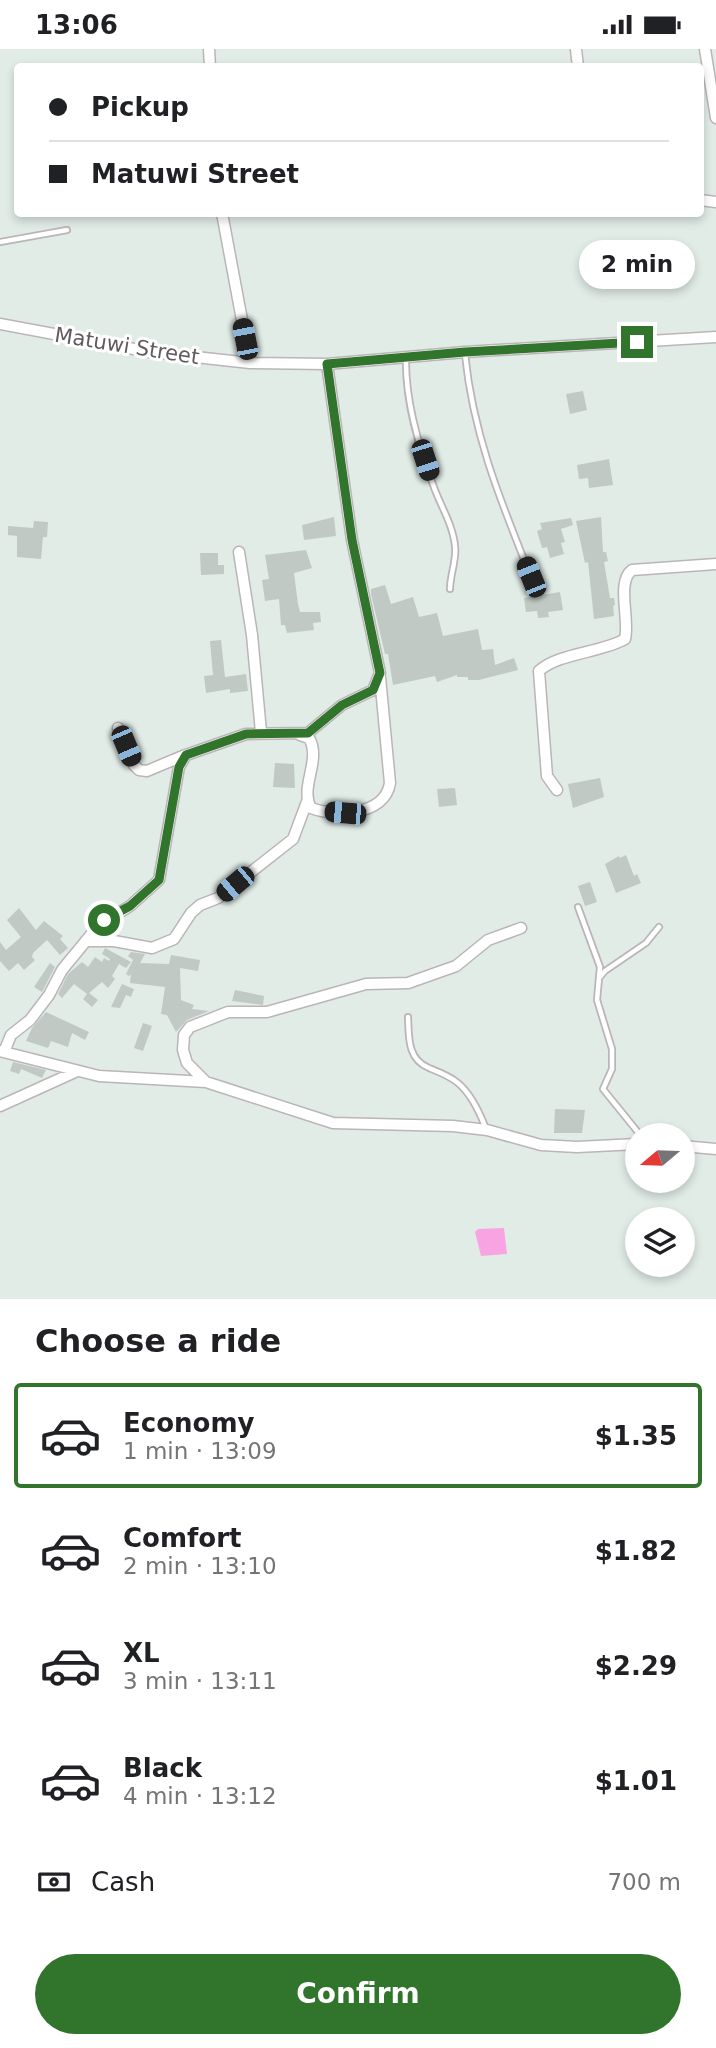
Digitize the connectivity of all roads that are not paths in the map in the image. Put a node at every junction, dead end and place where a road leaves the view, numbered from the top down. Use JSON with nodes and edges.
{"nodes":[{"id":1,"x":705,"y":49,"type":"edge"},
{"id":2,"x":716,"y":118,"type":"edge"},
{"id":3,"x":223,"y":217,"type":"edge"},
{"id":4,"x":66,"y":230,"type":"dead end"},
{"id":5,"x":0,"y":242,"type":"edge"},
{"id":6,"x":0,"y":324,"type":"edge"},
{"id":7,"x":716,"y":337,"type":"edge"},
{"id":8,"x":465,"y":352,"type":"junction"},
{"id":9,"x":406,"y":357,"type":"junction"},
{"id":10,"x":250,"y":363,"type":"junction"},
{"id":11,"x":327,"y":364,"type":"junction"},
{"id":12,"x":239,"y":552,"type":"dead end"},
{"id":13,"x":716,"y":564,"type":"edge"},
{"id":14,"x":531,"y":577,"type":"dead end"},
{"id":15,"x":450,"y":589,"type":"dead end"},
{"id":16,"x":380,"y":673,"type":"junction"},
{"id":17,"x":118,"y":728,"type":"dead end"},
{"id":18,"x":261,"y":732,"type":"junction"},
{"id":19,"x":300,"y":734,"type":"junction"},
{"id":20,"x":186,"y":755,"type":"junction"},
{"id":21,"x":556,"y":790,"type":"dead end"},
{"id":22,"x":308,"y":799,"type":"junction"},
{"id":23,"x":578,"y":907,"type":"dead end"},
{"id":24,"x":659,"y":927,"type":"dead end"},
{"id":25,"x":521,"y":928,"type":"dead end"},
{"id":26,"x":86,"y":941,"type":"junction"},
{"id":27,"x":599,"y":979,"type":"junction"},
{"id":28,"x":408,"y":1017,"type":"dead end"},
{"id":29,"x":2,"y":1052,"type":"edge"},
{"id":30,"x":75,"y":1071,"type":"junction"},
{"id":31,"x":206,"y":1082,"type":"junction"},
{"id":32,"x":0,"y":1106,"type":"edge"},
{"id":33,"x":630,"y":1123,"type":"edge"},
{"id":34,"x":487,"y":1130,"type":"junction"},
{"id":35,"x":625,"y":1145,"type":"edge"},
{"id":36,"x":695,"y":1147,"type":"edge"},
{"id":37,"x":716,"y":1149,"type":"edge"}],
"edges":[{"from":1,"to":2,"type":"street"},
{"from":3,"to":10,"type":"street"},
{"from":4,"to":5,"type":"lane"},
{"from":6,"to":10,"type":"street","name":"Matuwi Street"},
{"from":7,"to":8,"type":"street","name":"Matuwi Street"},
{"from":8,"to":9,"type":"street","name":"Matuwi Street"},
{"from":8,"to":14,"type":"lane"},
{"from":9,"to":11,"type":"street","name":"Matuwi Street"},
{"from":9,"to":15,"type":"lane"},
{"from":10,"to":11,"type":"street","name":"Matuwi Street"},
{"from":11,"to":16,"type":"street"},
{"from":12,"to":18,"type":"street"},
{"from":13,"to":21,"type":"street"},
{"from":16,"to":19,"type":"street"},
{"from":16,"to":22,"type":"street"},
{"from":17,"to":20,"type":"street"},
{"from":18,"to":19,"type":"street"},
{"from":18,"to":20,"type":"street"},
{"from":19,"to":22,"type":"street"},
{"from":20,"to":26,"type":"street"},
{"from":22,"to":26,"type":"street"},
{"from":23,"to":27,"type":"lane"},
{"from":24,"to":27,"type":"lane"},
{"from":25,"to":31,"type":"street"},
{"from":26,"to":29,"type":"street"},
{"from":27,"to":33,"type":"lane"},
{"from":28,"to":34,"type":"lane"},
{"from":29,"to":30,"type":"street"},
{"from":30,"to":31,"type":"street"},
{"from":30,"to":32,"type":"street"},
{"from":31,"to":34,"type":"street"},
{"from":34,"to":35,"type":"street"},
{"from":36,"to":37,"type":"street"}]}
